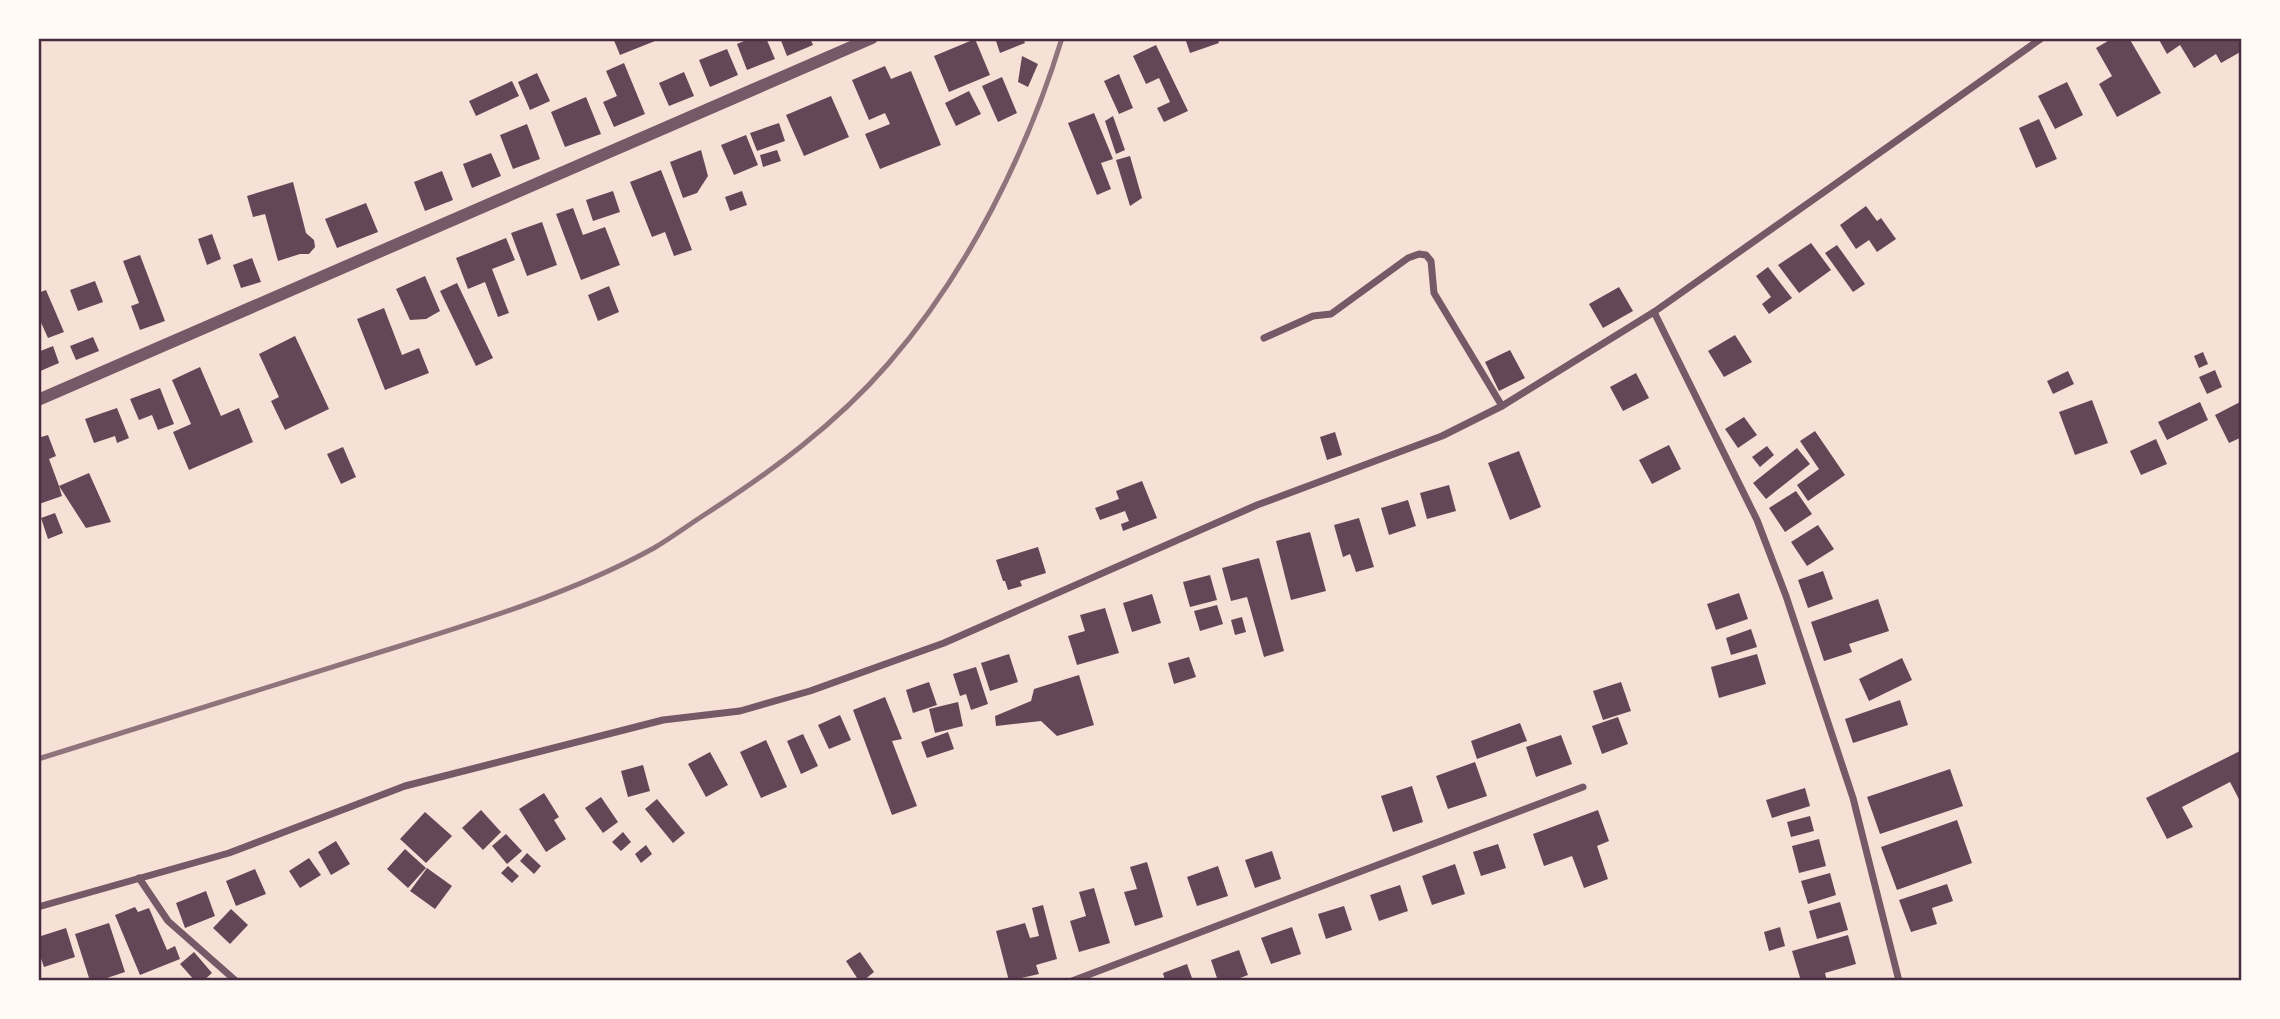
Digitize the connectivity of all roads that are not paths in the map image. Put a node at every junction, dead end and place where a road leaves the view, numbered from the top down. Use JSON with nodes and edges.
{"nodes":[{"id":1,"x":872,"y":38,"type":"edge"},
{"id":2,"x":2042,"y":38,"type":"edge"},
{"id":3,"x":1654,"y":312,"type":"junction"},
{"id":4,"x":1264,"y":338,"type":"dead end"},
{"id":5,"x":38,"y":400,"type":"edge"},
{"id":6,"x":1502,"y":406,"type":"junction"},
{"id":7,"x":1583,"y":786,"type":"dead end"},
{"id":8,"x":139,"y":878,"type":"junction"},
{"id":9,"x":38,"y":907,"type":"edge"},
{"id":10,"x":236,"y":981,"type":"edge"},
{"id":11,"x":1072,"y":981,"type":"edge"},
{"id":12,"x":1899,"y":981,"type":"edge"}],
"edges":[{"from":1,"to":5,"type":"street"},
{"from":2,"to":3,"type":"street"},
{"from":3,"to":6,"type":"street"},
{"from":3,"to":12,"type":"street"},
{"from":4,"to":6,"type":"street"},
{"from":6,"to":8,"type":"street"},
{"from":7,"to":11,"type":"street"},
{"from":8,"to":9,"type":"street"},
{"from":8,"to":10,"type":"street"}]}
